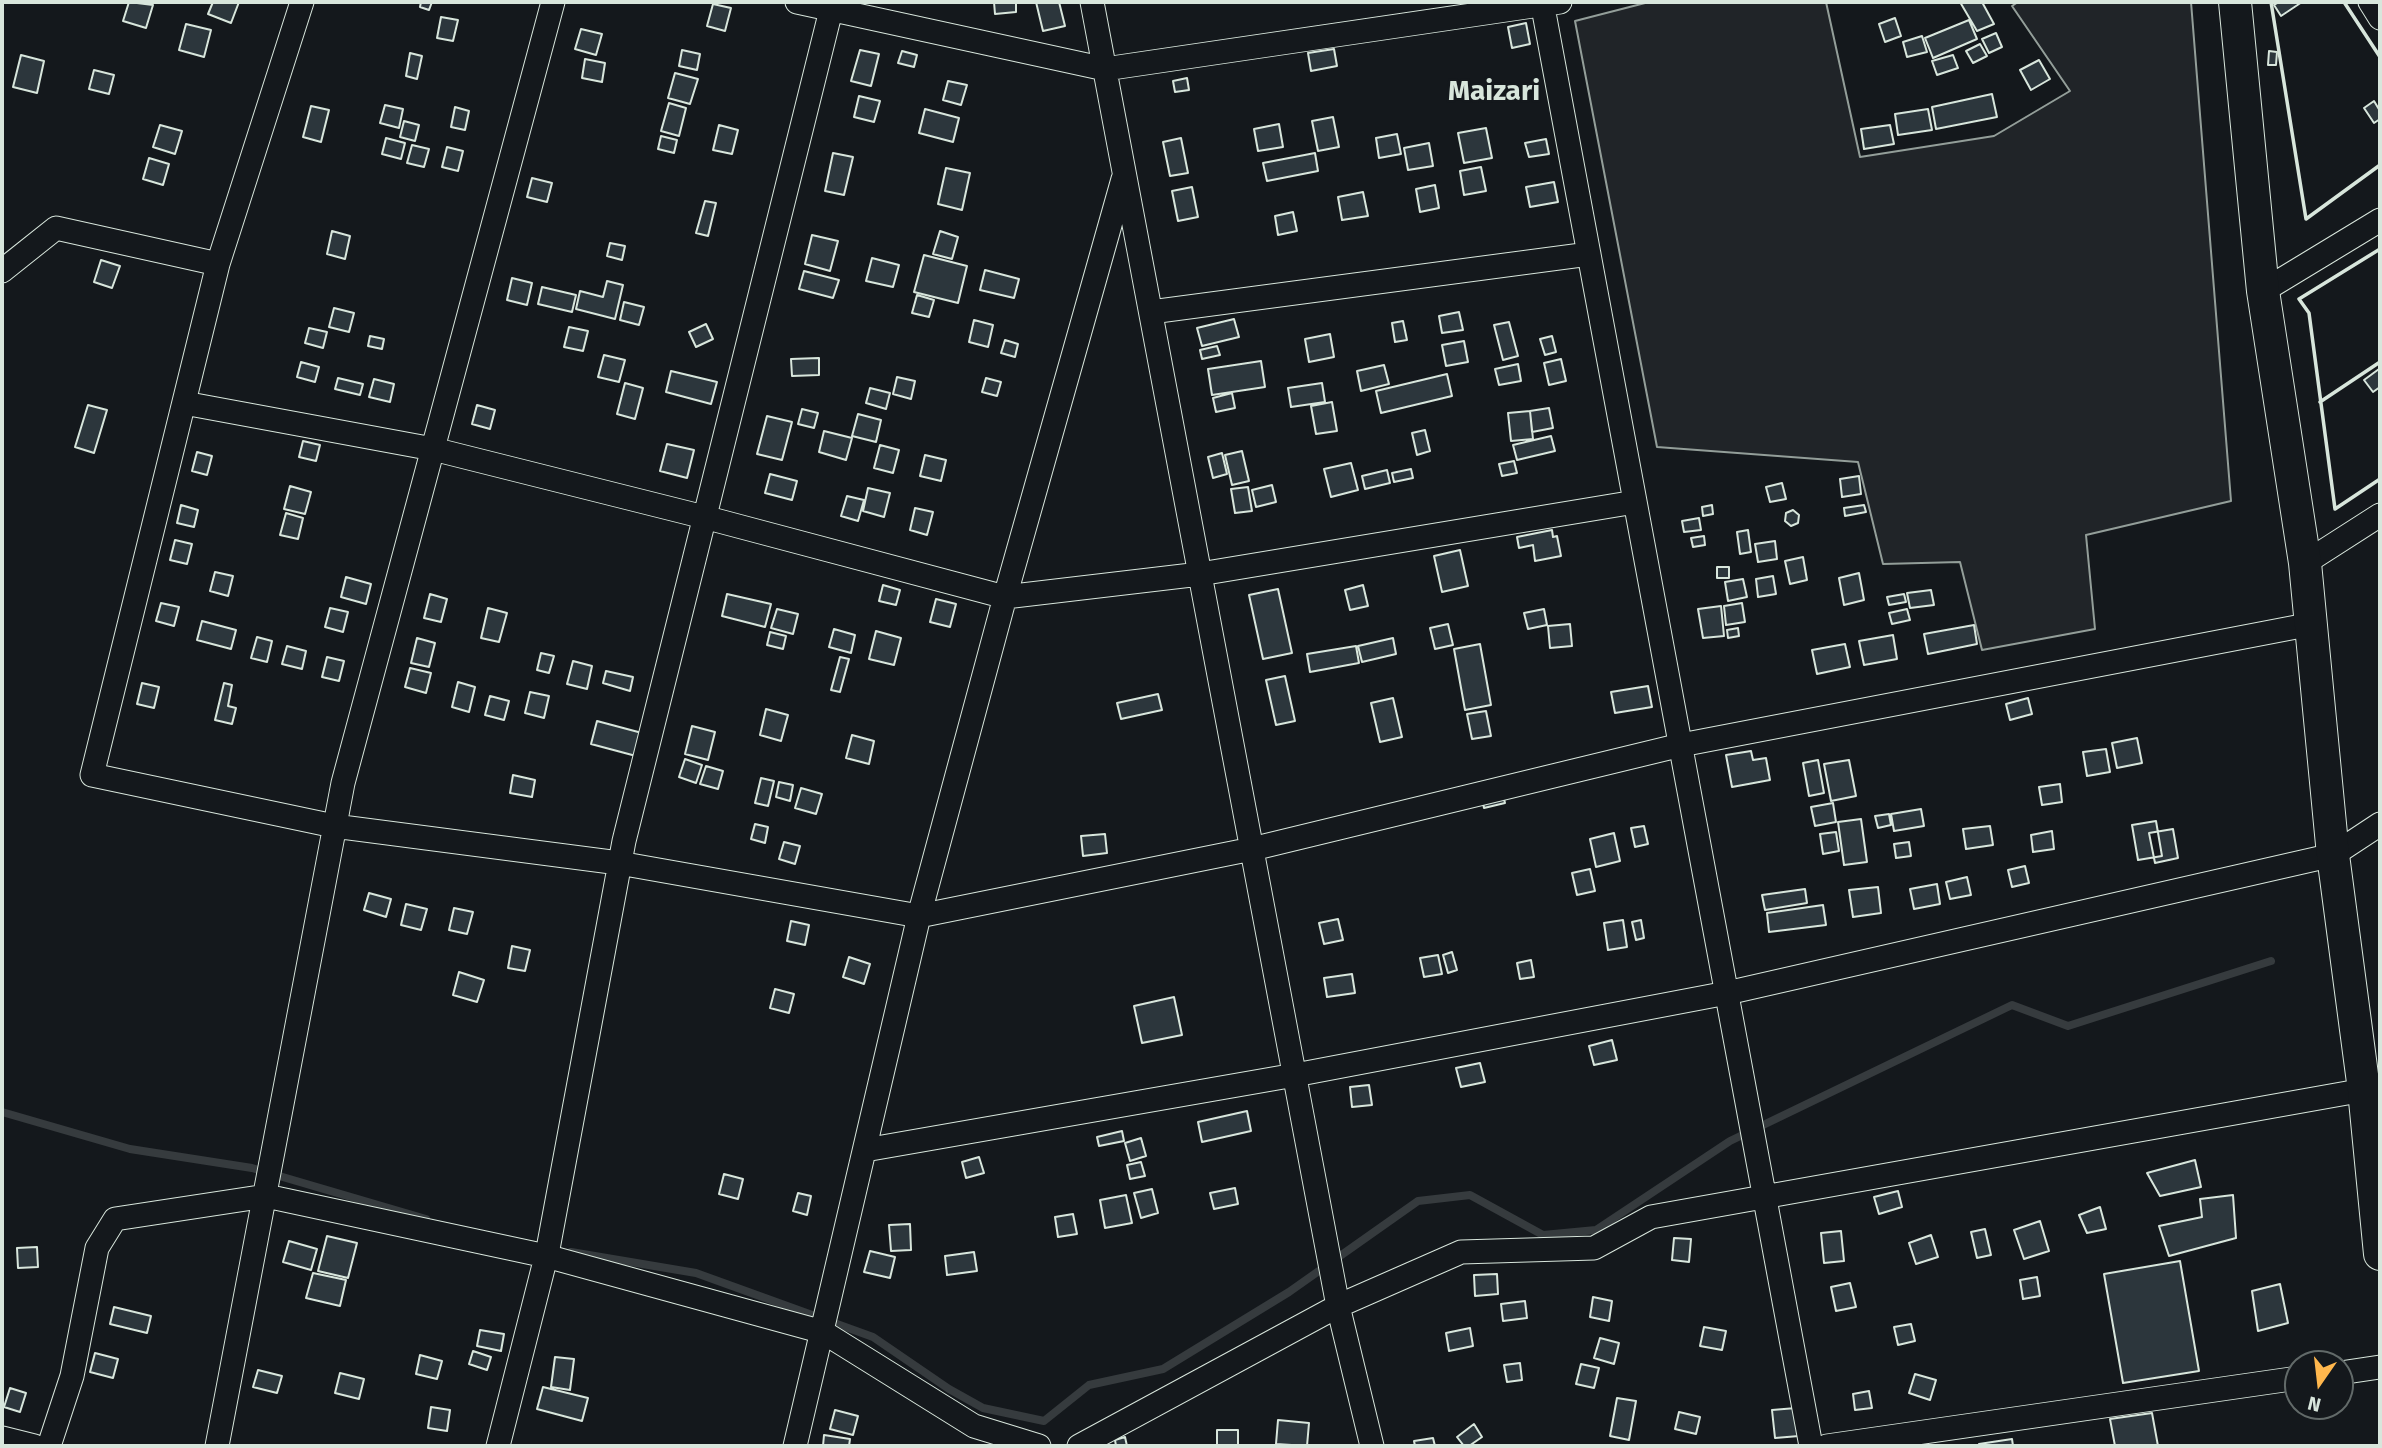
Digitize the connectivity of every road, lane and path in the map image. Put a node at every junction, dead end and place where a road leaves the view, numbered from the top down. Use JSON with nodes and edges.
{"nodes":[{"id":1,"x":302,"y":2,"type":"edge"},
{"id":2,"x":553,"y":2,"type":"edge"},
{"id":3,"x":797,"y":2,"type":"edge"},
{"id":4,"x":1092,"y":2,"type":"edge"},
{"id":5,"x":2370,"y":2,"type":"edge"},
{"id":6,"x":1548,"y":3,"type":"edge"},
{"id":7,"x":2239,"y":4,"type":"edge"},
{"id":8,"x":830,"y":6,"type":"edge"},
{"id":9,"x":2380,"y":18,"type":"edge"},
{"id":10,"x":1105,"y":69,"type":"junction"},
{"id":11,"x":1125,"y":173,"type":"junction"},
{"id":12,"x":2380,"y":220,"type":"edge"},
{"id":13,"x":1589,"y":254,"type":"junction"},
{"id":14,"x":218,"y":264,"type":"junction"},
{"id":15,"x":2,"y":271,"type":"edge"},
{"id":16,"x":2263,"y":291,"type":"junction"},
{"id":17,"x":1151,"y":312,"type":"junction"},
{"id":18,"x":184,"y":403,"type":"junction"},
{"id":19,"x":433,"y":449,"type":"junction"},
{"id":20,"x":1635,"y":502,"type":"junction"},
{"id":21,"x":2380,"y":515,"type":"edge"},
{"id":22,"x":704,"y":517,"type":"junction"},
{"id":23,"x":2305,"y":563,"type":"junction"},
{"id":24,"x":1200,"y":574,"type":"junction"},
{"id":25,"x":1005,"y":597,"type":"junction"},
{"id":26,"x":2312,"y":625,"type":"junction"},
{"id":27,"x":1681,"y":745,"type":"junction"},
{"id":28,"x":2380,"y":824,"type":"edge"},
{"id":29,"x":334,"y":826,"type":"junction"},
{"id":30,"x":1252,"y":849,"type":"junction"},
{"id":31,"x":2333,"y":855,"type":"junction"},
{"id":32,"x":619,"y":863,"type":"junction"},
{"id":33,"x":919,"y":916,"type":"junction"},
{"id":34,"x":1727,"y":993,"type":"junction"},
{"id":35,"x":1295,"y":1075,"type":"junction"},
{"id":36,"x":2364,"y":1090,"type":"junction"},
{"id":37,"x":865,"y":1150,"type":"junction"},
{"id":38,"x":266,"y":1196,"type":"junction"},
{"id":39,"x":1765,"y":1199,"type":"junction"},
{"id":40,"x":2379,"y":1235,"type":"edge"},
{"id":41,"x":546,"y":1256,"type":"junction"},
{"id":42,"x":1338,"y":1306,"type":"junction"},
{"id":43,"x":822,"y":1332,"type":"junction"},
{"id":44,"x":2380,"y":1367,"type":"edge"},
{"id":45,"x":2354,"y":1371,"type":"edge"},
{"id":46,"x":2284,"y":1380,"type":"edge"},
{"id":47,"x":2,"y":1438,"type":"edge"},
{"id":48,"x":34,"y":1446,"type":"edge"},
{"id":49,"x":49,"y":1446,"type":"edge"},
{"id":50,"x":217,"y":1446,"type":"edge"},
{"id":51,"x":498,"y":1446,"type":"edge"},
{"id":52,"x":795,"y":1446,"type":"edge"},
{"id":53,"x":1039,"y":1446,"type":"edge"},
{"id":54,"x":1079,"y":1446,"type":"edge"},
{"id":55,"x":1373,"y":1446,"type":"edge"},
{"id":56,"x":1811,"y":1446,"type":"edge"},
{"id":57,"x":1827,"y":1446,"type":"edge"}],
"edges":[{"from":1,"to":14,"type":"street"},
{"from":2,"to":19,"type":"street"},
{"from":3,"to":8,"type":"street"},
{"from":4,"to":10,"type":"street"},
{"from":5,"to":9,"type":"street"},
{"from":6,"to":10,"type":"street"},
{"from":6,"to":13,"type":"street"},
{"from":7,"to":16,"type":"main road"},
{"from":8,"to":10,"type":"street"},
{"from":8,"to":22,"type":"street"},
{"from":10,"to":11,"type":"street"},
{"from":11,"to":17,"type":"street"},
{"from":11,"to":25,"type":"street"},
{"from":12,"to":16,"type":"street"},
{"from":13,"to":17,"type":"street"},
{"from":13,"to":20,"type":"street"},
{"from":14,"to":15,"type":"street"},
{"from":14,"to":18,"type":"street"},
{"from":16,"to":23,"type":"main road"},
{"from":17,"to":24,"type":"street"},
{"from":18,"to":19,"type":"street"},
{"from":18,"to":29,"type":"street"},
{"from":19,"to":22,"type":"street"},
{"from":19,"to":29,"type":"street"},
{"from":20,"to":24,"type":"street"},
{"from":20,"to":27,"type":"street"},
{"from":21,"to":23,"type":"street"},
{"from":22,"to":25,"type":"street"},
{"from":22,"to":32,"type":"street"},
{"from":23,"to":26,"type":"main road"},
{"from":24,"to":25,"type":"street"},
{"from":24,"to":30,"type":"street"},
{"from":25,"to":33,"type":"street"},
{"from":26,"to":27,"type":"street"},
{"from":26,"to":31,"type":"main road"},
{"from":27,"to":30,"type":"street"},
{"from":27,"to":34,"type":"street"},
{"from":28,"to":31,"type":"street"},
{"from":29,"to":32,"type":"street"},
{"from":29,"to":38,"type":"street"},
{"from":30,"to":33,"type":"street"},
{"from":30,"to":35,"type":"street"},
{"from":31,"to":34,"type":"street"},
{"from":31,"to":36,"type":"main road"},
{"from":32,"to":33,"type":"street"},
{"from":32,"to":41,"type":"street"},
{"from":33,"to":37,"type":"street"},
{"from":34,"to":35,"type":"street"},
{"from":34,"to":39,"type":"street"},
{"from":35,"to":37,"type":"street"},
{"from":35,"to":42,"type":"street"},
{"from":36,"to":39,"type":"street"},
{"from":36,"to":40,"type":"main road"},
{"from":37,"to":43,"type":"street"},
{"from":38,"to":41,"type":"street"},
{"from":38,"to":49,"type":"street"},
{"from":38,"to":50,"type":"street"},
{"from":39,"to":42,"type":"street"},
{"from":39,"to":56,"type":"street"},
{"from":41,"to":43,"type":"street"},
{"from":41,"to":51,"type":"street"},
{"from":42,"to":54,"type":"street"},
{"from":42,"to":55,"type":"street"},
{"from":43,"to":52,"type":"street"},
{"from":43,"to":53,"type":"street"},
{"from":44,"to":45,"type":"street"},
{"from":46,"to":57,"type":"street"},
{"from":47,"to":48,"type":"street"}]}
